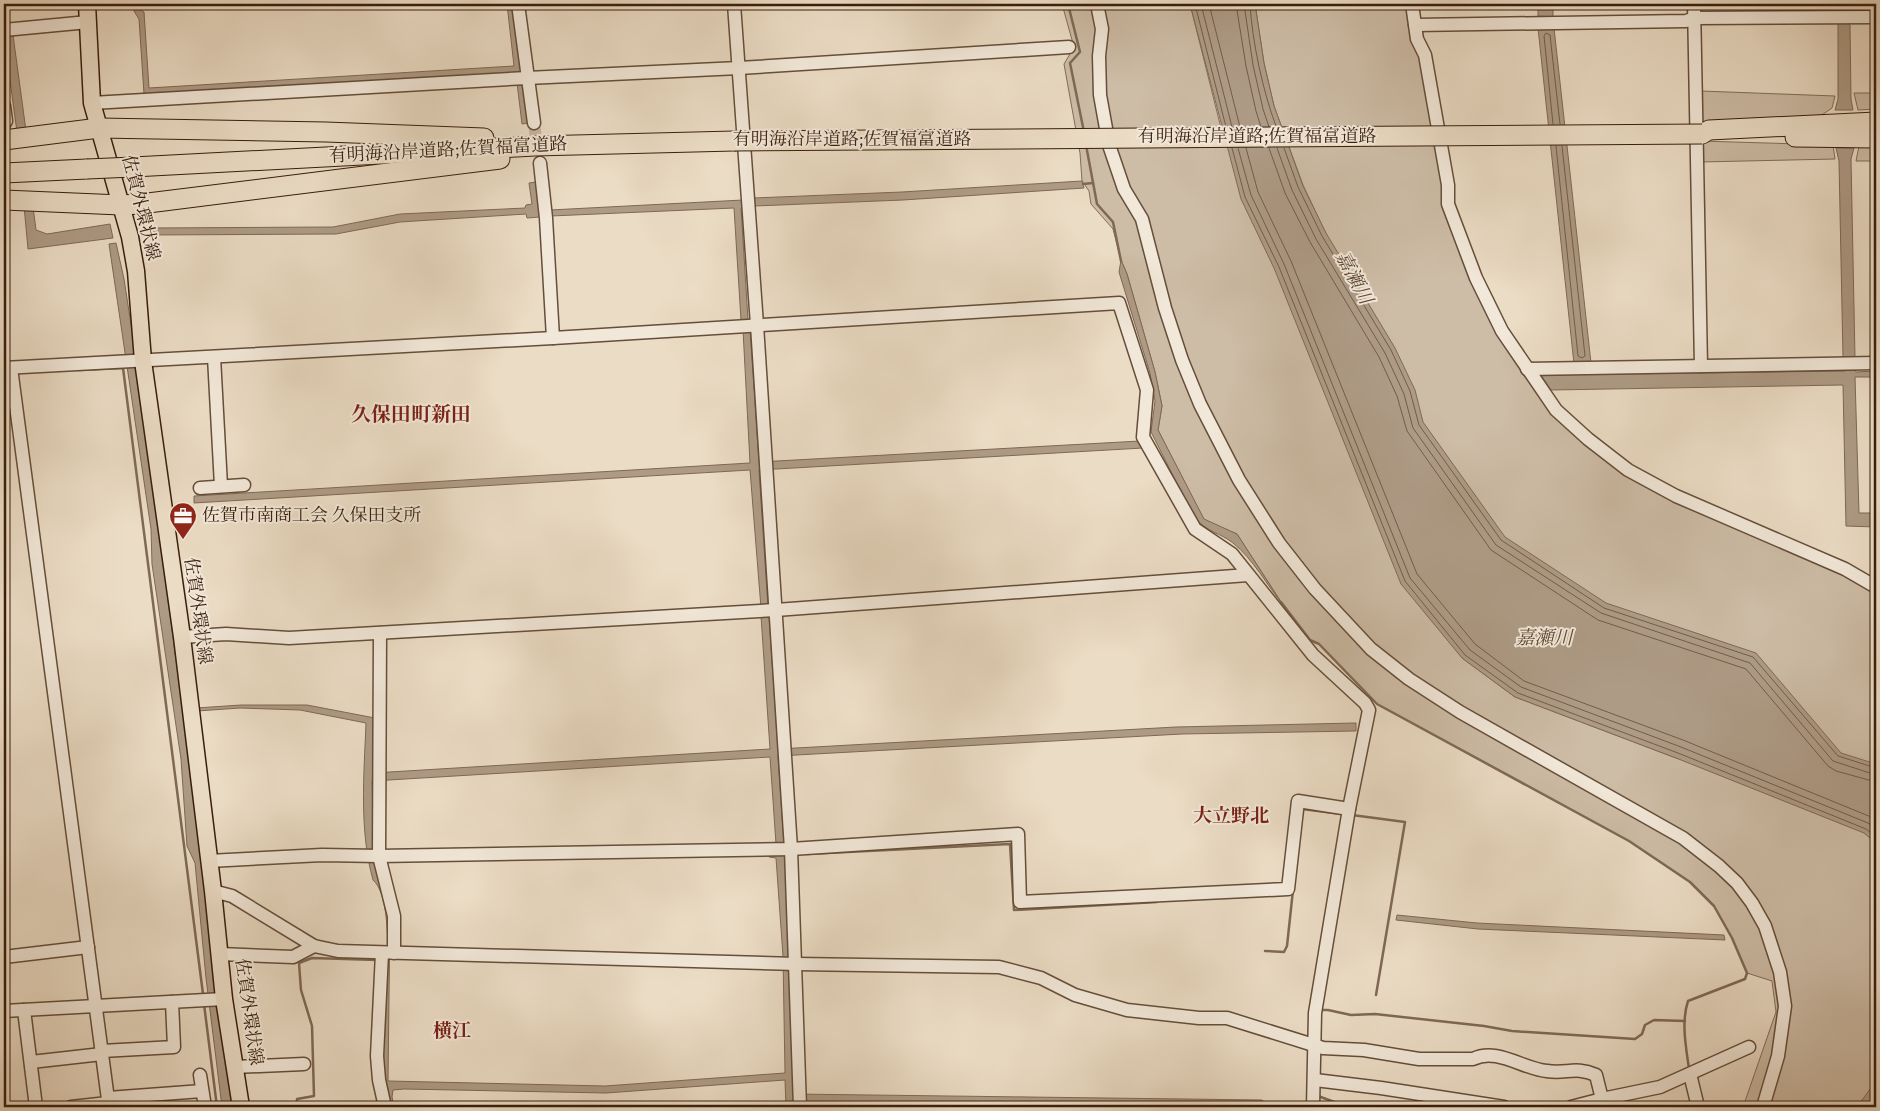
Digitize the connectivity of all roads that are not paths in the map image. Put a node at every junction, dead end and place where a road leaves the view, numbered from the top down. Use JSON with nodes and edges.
{"nodes":[{"id":1,"x":87,"y":4,"type":"edge"},
{"id":2,"x":518,"y":4,"type":"edge"},
{"id":3,"x":734,"y":4,"type":"edge"},
{"id":4,"x":1097,"y":4,"type":"edge"},
{"id":5,"x":1412,"y":4,"type":"edge"},
{"id":6,"x":1694,"y":4,"type":"edge"},
{"id":7,"x":1876,"y":17,"type":"edge"},
{"id":8,"x":1695,"y":18,"type":"junction"},
{"id":9,"x":88,"y":22,"type":"junction"},
{"id":10,"x":1415,"y":25,"type":"junction"},
{"id":11,"x":4,"y":30,"type":"edge"},
{"id":12,"x":1069,"y":48,"type":"dead end"},
{"id":13,"x":739,"y":68,"type":"junction"},
{"id":14,"x":527,"y":78,"type":"junction"},
{"id":15,"x":92,"y":103,"type":"junction"},
{"id":16,"x":4,"y":106,"type":"edge"},
{"id":17,"x":1876,"y":122,"type":"edge"},
{"id":18,"x":534,"y":123,"type":"tunnel mouth"},
{"id":19,"x":4,"y":124,"type":"edge"},
{"id":20,"x":99,"y":128,"type":"junction"},
{"id":21,"x":1702,"y":134,"type":"junction"},
{"id":22,"x":1876,"y":138,"type":"edge"},
{"id":23,"x":4,"y":140,"type":"edge"},
{"id":24,"x":538,"y":154,"type":"junction"},
{"id":25,"x":4,"y":173,"type":"edge"},
{"id":26,"x":4,"y":200,"type":"edge"},
{"id":27,"x":121,"y":205,"type":"junction"},
{"id":28,"x":755,"y":325,"type":"junction"},
{"id":29,"x":553,"y":338,"type":"junction"},
{"id":30,"x":214,"y":357,"type":"junction"},
{"id":31,"x":141,"y":361,"type":"junction"},
{"id":32,"x":1876,"y":363,"type":"edge"},
{"id":33,"x":1701,"y":366,"type":"junction"},
{"id":34,"x":7,"y":368,"type":"edge"},
{"id":35,"x":1526,"y":369,"type":"junction"},
{"id":36,"x":244,"y":485,"type":"dead end"},
{"id":37,"x":221,"y":486,"type":"junction"},
{"id":38,"x":200,"y":488,"type":"dead end"},
{"id":39,"x":1248,"y":575,"type":"junction"},
{"id":40,"x":1876,"y":587,"type":"edge"},
{"id":41,"x":774,"y":610,"type":"junction"},
{"id":42,"x":380,"y":633,"type":"junction"},
{"id":43,"x":182,"y":637,"type":"junction"},
{"id":44,"x":1349,"y":813,"type":"junction"},
{"id":45,"x":784,"y":849,"type":"junction"},
{"id":46,"x":374,"y":856,"type":"junction"},
{"id":47,"x":209,"y":861,"type":"junction"},
{"id":48,"x":213,"y":891,"type":"junction"},
{"id":49,"x":314,"y":946,"type":"junction"},
{"id":50,"x":88,"y":947,"type":"junction"},
{"id":51,"x":220,"y":954,"type":"junction"},
{"id":52,"x":4,"y":957,"type":"edge"},
{"id":53,"x":385,"y":957,"type":"junction"},
{"id":54,"x":796,"y":964,"type":"junction"},
{"id":55,"x":216,"y":999,"type":"junction"},
{"id":56,"x":172,"y":1002,"type":"junction"},
{"id":57,"x":96,"y":1006,"type":"junction"},
{"id":58,"x":24,"y":1010,"type":"junction"},
{"id":59,"x":4,"y":1011,"type":"edge"},
{"id":60,"x":1318,"y":1047,"type":"junction"},
{"id":61,"x":1749,"y":1047,"type":"dead end"},
{"id":62,"x":102,"y":1052,"type":"junction"},
{"id":63,"x":30,"y":1062,"type":"junction"},
{"id":64,"x":304,"y":1064,"type":"dead end"},
{"id":65,"x":235,"y":1067,"type":"junction"},
{"id":66,"x":1690,"y":1074,"type":"junction"},
{"id":67,"x":200,"y":1075,"type":"dead end"},
{"id":68,"x":1319,"y":1081,"type":"junction"},
{"id":69,"x":202,"y":1092,"type":"junction"},
{"id":70,"x":1602,"y":1099,"type":"junction"},
{"id":71,"x":800,"y":1101,"type":"edge"},
{"id":72,"x":108,"y":1103,"type":"edge"},
{"id":73,"x":36,"y":1107,"type":"edge"},
{"id":74,"x":71,"y":1107,"type":"edge"},
{"id":75,"x":205,"y":1107,"type":"edge"},
{"id":76,"x":241,"y":1107,"type":"edge"},
{"id":77,"x":385,"y":1107,"type":"edge"},
{"id":78,"x":1313,"y":1107,"type":"edge"},
{"id":79,"x":1504,"y":1107,"type":"edge"},
{"id":80,"x":1571,"y":1107,"type":"edge"},
{"id":81,"x":1698,"y":1107,"type":"edge"},
{"id":82,"x":1764,"y":1107,"type":"edge"}],
"edges":[{"from":1,"to":9,"type":"main road","name":"佐賀外環状線"},
{"from":2,"to":14,"type":"street"},
{"from":3,"to":13,"type":"street"},
{"from":4,"to":82,"type":"street"},
{"from":5,"to":10,"type":"street"},
{"from":6,"to":8,"type":"street"},
{"from":7,"to":8,"type":"street"},
{"from":8,"to":10,"type":"street"},
{"from":8,"to":33,"type":"street"},
{"from":9,"to":11,"type":"street"},
{"from":9,"to":15,"type":"main road","name":"佐賀外環状線"},
{"from":10,"to":35,"type":"street"},
{"from":12,"to":13,"type":"street"},
{"from":13,"to":14,"type":"street"},
{"from":13,"to":28,"type":"street"},
{"from":14,"to":15,"type":"street"},
{"from":14,"to":18,"type":"street"},
{"from":15,"to":20,"type":"main road","name":"佐賀外環状線"},
{"from":16,"to":19,"type":"street"},
{"from":17,"to":21,"type":"highway"},
{"from":20,"to":23,"type":"highway"},
{"from":20,"to":24,"type":"highway"},
{"from":20,"to":27,"type":"main road","name":"佐賀外環状線"},
{"from":21,"to":22,"type":"highway"},
{"from":21,"to":24,"type":"highway","name":"有明海沿岸道路;佐賀福富道路","bridge":true},
{"from":24,"to":25,"type":"highway","name":"有明海沿岸道路;佐賀福富道路","bridge":true},
{"from":24,"to":27,"type":"highway"},
{"from":24,"to":29,"type":"street"},
{"from":26,"to":27,"type":"highway"},
{"from":27,"to":31,"type":"main road","name":"佐賀外環状線"},
{"from":28,"to":29,"type":"street"},
{"from":28,"to":39,"type":"street"},
{"from":28,"to":41,"type":"street"},
{"from":29,"to":30,"type":"street"},
{"from":30,"to":31,"type":"street"},
{"from":30,"to":37,"type":"street"},
{"from":31,"to":34,"type":"street"},
{"from":31,"to":43,"type":"main road","name":"佐賀外環状線"},
{"from":32,"to":33,"type":"street"},
{"from":33,"to":35,"type":"street"},
{"from":34,"to":50,"type":"street"},
{"from":35,"to":40,"type":"street"},
{"from":36,"to":37,"type":"street"},
{"from":37,"to":38,"type":"street"},
{"from":39,"to":41,"type":"street"},
{"from":39,"to":44,"type":"street"},
{"from":41,"to":42,"type":"street"},
{"from":41,"to":45,"type":"street"},
{"from":42,"to":43,"type":"street"},
{"from":42,"to":46,"type":"street"},
{"from":43,"to":47,"type":"main road","name":"佐賀外環状線"},
{"from":44,"to":45,"type":"street"},
{"from":44,"to":60,"type":"street"},
{"from":45,"to":46,"type":"street"},
{"from":45,"to":54,"type":"street"},
{"from":46,"to":47,"type":"street"},
{"from":46,"to":53,"type":"street"},
{"from":47,"to":48,"type":"main road","name":"佐賀外環状線"},
{"from":48,"to":49,"type":"street"},
{"from":48,"to":51,"type":"main road","name":"佐賀外環状線"},
{"from":49,"to":51,"type":"street"},
{"from":49,"to":53,"type":"street"},
{"from":50,"to":52,"type":"street"},
{"from":50,"to":57,"type":"street"},
{"from":51,"to":55,"type":"main road","name":"佐賀外環状線"},
{"from":53,"to":54,"type":"street"},
{"from":53,"to":77,"type":"street"},
{"from":54,"to":60,"type":"street"},
{"from":54,"to":71,"type":"street"},
{"from":55,"to":56,"type":"street"},
{"from":55,"to":65,"type":"main road","name":"佐賀外環状線"},
{"from":56,"to":57,"type":"street"},
{"from":56,"to":62,"type":"street"},
{"from":57,"to":58,"type":"street"},
{"from":57,"to":62,"type":"street"},
{"from":58,"to":59,"type":"street"},
{"from":58,"to":63,"type":"street"},
{"from":60,"to":68,"type":"street"},
{"from":60,"to":70,"type":"street"},
{"from":61,"to":66,"type":"street"},
{"from":62,"to":63,"type":"street"},
{"from":62,"to":72,"type":"street"},
{"from":63,"to":73,"type":"street"},
{"from":64,"to":65,"type":"street"},
{"from":65,"to":76,"type":"main road","name":"佐賀外環状線"},
{"from":66,"to":70,"type":"street"},
{"from":66,"to":81,"type":"street"},
{"from":67,"to":69,"type":"street"},
{"from":68,"to":78,"type":"street"},
{"from":68,"to":79,"type":"street"},
{"from":69,"to":72,"type":"street"},
{"from":69,"to":75,"type":"street"},
{"from":70,"to":80,"type":"street"},
{"from":72,"to":74,"type":"street"}]}
